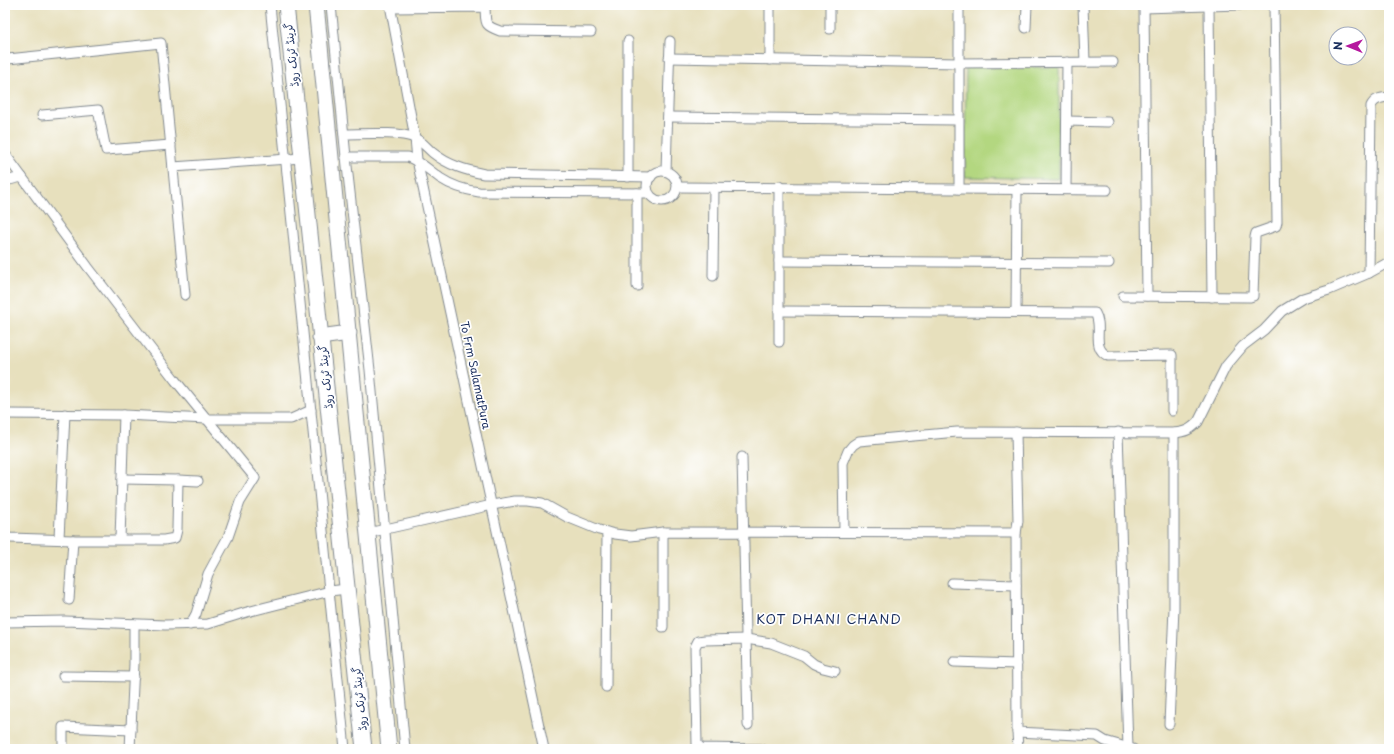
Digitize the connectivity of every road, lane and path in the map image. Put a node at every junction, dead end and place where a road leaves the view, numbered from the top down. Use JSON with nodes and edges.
{"nodes":[{"id":1,"x":270,"y":5,"type":"edge"},
{"id":2,"x":286,"y":5,"type":"edge"},
{"id":3,"x":316,"y":5,"type":"edge"},
{"id":4,"x":331,"y":5,"type":"edge"},
{"id":5,"x":770,"y":5,"type":"edge"},
{"id":6,"x":830,"y":5,"type":"edge"},
{"id":7,"x":959,"y":5,"type":"edge"},
{"id":8,"x":1026,"y":5,"type":"edge"},
{"id":9,"x":1083,"y":5,"type":"edge"},
{"id":10,"x":1240,"y":5,"type":"edge"},
{"id":11,"x":1274,"y":5,"type":"edge"},
{"id":12,"x":485,"y":6,"type":"edge"},
{"id":13,"x":1144,"y":6,"type":"edge"},
{"id":14,"x":1209,"y":6,"type":"edge"},
{"id":15,"x":390,"y":7,"type":"edge"},
{"id":16,"x":1026,"y":28,"type":"dead end"},
{"id":17,"x":830,"y":29,"type":"dead end"},
{"id":18,"x":591,"y":32,"type":"dead end"},
{"id":19,"x":628,"y":41,"type":"dead end"},
{"id":20,"x":670,"y":41,"type":"dead end"},
{"id":21,"x":669,"y":58,"type":"junction"},
{"id":22,"x":8,"y":59,"type":"dead end"},
{"id":23,"x":770,"y":60,"type":"junction"},
{"id":24,"x":1067,"y":62,"type":"junction"},
{"id":25,"x":1085,"y":62,"type":"junction"},
{"id":26,"x":1113,"y":62,"type":"dead end"},
{"id":27,"x":959,"y":63,"type":"junction"},
{"id":28,"x":1389,"y":97,"type":"edge"},
{"id":29,"x":42,"y":115,"type":"dead end"},
{"id":30,"x":668,"y":117,"type":"junction"},
{"id":31,"x":958,"y":120,"type":"junction"},
{"id":32,"x":1067,"y":122,"type":"junction"},
{"id":33,"x":1108,"y":122,"type":"dead end"},
{"id":34,"x":344,"y":134,"type":"junction"},
{"id":35,"x":415,"y":138,"type":"junction"},
{"id":36,"x":170,"y":145,"type":"junction"},
{"id":37,"x":5,"y":154,"type":"edge"},
{"id":38,"x":346,"y":157,"type":"junction"},
{"id":39,"x":302,"y":158,"type":"junction"},
{"id":40,"x":286,"y":160,"type":"junction"},
{"id":41,"x":418,"y":160,"type":"junction"},
{"id":42,"x":173,"y":167,"type":"junction"},
{"id":43,"x":666,"y":172,"type":"junction"},
{"id":44,"x":22,"y":177,"type":"junction"},
{"id":45,"x":628,"y":177,"type":"junction"},
{"id":46,"x":651,"y":177,"type":"junction"},
{"id":47,"x":5,"y":181,"type":"edge"},
{"id":48,"x":780,"y":186,"type":"junction"},
{"id":49,"x":678,"y":187,"type":"junction"},
{"id":50,"x":714,"y":187,"type":"junction"},
{"id":51,"x":1017,"y":188,"type":"junction"},
{"id":52,"x":959,"y":189,"type":"junction"},
{"id":53,"x":1066,"y":189,"type":"junction"},
{"id":54,"x":1107,"y":190,"type":"dead end"},
{"id":55,"x":636,"y":193,"type":"junction"},
{"id":56,"x":648,"y":193,"type":"junction"},
{"id":57,"x":779,"y":261,"type":"junction"},
{"id":58,"x":1016,"y":262,"type":"junction"},
{"id":59,"x":1389,"y":262,"type":"edge"},
{"id":60,"x":1109,"y":263,"type":"dead end"},
{"id":61,"x":1369,"y":273,"type":"junction"},
{"id":62,"x":713,"y":276,"type":"dead end"},
{"id":63,"x":637,"y":286,"type":"dead end"},
{"id":64,"x":185,"y":295,"type":"dead end"},
{"id":65,"x":1123,"y":296,"type":"dead end"},
{"id":66,"x":1147,"y":296,"type":"junction"},
{"id":67,"x":1212,"y":297,"type":"junction"},
{"id":68,"x":779,"y":311,"type":"junction"},
{"id":69,"x":1016,"y":312,"type":"junction"},
{"id":70,"x":349,"y":333,"type":"junction"},
{"id":71,"x":320,"y":337,"type":"junction"},
{"id":72,"x":779,"y":342,"type":"dead end"},
{"id":73,"x":370,"y":370,"type":"junction"},
{"id":74,"x":353,"y":373,"type":"junction"},
{"id":75,"x":325,"y":376,"type":"junction"},
{"id":76,"x":307,"y":378,"type":"junction"},
{"id":77,"x":311,"y":410,"type":"junction"},
{"id":78,"x":1172,"y":411,"type":"dead end"},
{"id":79,"x":5,"y":414,"type":"edge"},
{"id":80,"x":65,"y":414,"type":"junction"},
{"id":81,"x":124,"y":415,"type":"junction"},
{"id":82,"x":207,"y":419,"type":"junction"},
{"id":83,"x":1016,"y":432,"type":"junction"},
{"id":84,"x":1118,"y":432,"type":"junction"},
{"id":85,"x":1174,"y":433,"type":"junction"},
{"id":86,"x":742,"y":457,"type":"dead end"},
{"id":87,"x":122,"y":479,"type":"junction"},
{"id":88,"x":178,"y":480,"type":"junction"},
{"id":89,"x":198,"y":481,"type":"dead end"},
{"id":90,"x":492,"y":505,"type":"junction"},
{"id":91,"x":385,"y":529,"type":"junction"},
{"id":92,"x":607,"y":532,"type":"junction"},
{"id":93,"x":663,"y":532,"type":"junction"},
{"id":94,"x":744,"y":532,"type":"junction"},
{"id":95,"x":844,"y":532,"type":"junction"},
{"id":96,"x":368,"y":533,"type":"junction"},
{"id":97,"x":1016,"y":533,"type":"junction"},
{"id":98,"x":5,"y":537,"type":"edge"},
{"id":99,"x":59,"y":538,"type":"junction"},
{"id":100,"x":120,"y":539,"type":"junction"},
{"id":101,"x":73,"y":540,"type":"junction"},
{"id":102,"x":952,"y":583,"type":"dead end"},
{"id":103,"x":1016,"y":585,"type":"junction"},
{"id":104,"x":347,"y":589,"type":"junction"},
{"id":105,"x":330,"y":591,"type":"junction"},
{"id":106,"x":70,"y":600,"type":"dead end"},
{"id":107,"x":5,"y":622,"type":"edge"},
{"id":108,"x":134,"y":624,"type":"junction"},
{"id":109,"x":190,"y":625,"type":"junction"},
{"id":110,"x":663,"y":627,"type":"dead end"},
{"id":111,"x":746,"y":639,"type":"junction"},
{"id":112,"x":954,"y":662,"type":"dead end"},
{"id":113,"x":1017,"y":664,"type":"junction"},
{"id":114,"x":834,"y":671,"type":"dead end"},
{"id":115,"x":63,"y":676,"type":"dead end"},
{"id":116,"x":134,"y":677,"type":"junction"},
{"id":117,"x":606,"y":687,"type":"dead end"},
{"id":118,"x":1169,"y":724,"type":"dead end"},
{"id":119,"x":748,"y":725,"type":"dead end"},
{"id":120,"x":131,"y":730,"type":"junction"},
{"id":121,"x":1018,"y":732,"type":"junction"},
{"id":122,"x":1131,"y":748,"type":"edge"},
{"id":123,"x":63,"y":749,"type":"edge"},
{"id":124,"x":130,"y":749,"type":"edge"},
{"id":125,"x":345,"y":749,"type":"edge"},
{"id":126,"x":364,"y":749,"type":"edge"},
{"id":127,"x":389,"y":749,"type":"edge"},
{"id":128,"x":405,"y":749,"type":"edge"},
{"id":129,"x":544,"y":749,"type":"edge"},
{"id":130,"x":761,"y":749,"type":"edge"},
{"id":131,"x":1018,"y":749,"type":"edge"}],
"edges":[{"from":1,"to":40,"type":"street"},
{"from":2,"to":39,"type":"highway","name":"گرینڈ ٹرنک روڈ"},
{"from":3,"to":70,"type":"highway"},
{"from":4,"to":34,"type":"street"},
{"from":5,"to":23,"type":"street"},
{"from":6,"to":17,"type":"street"},
{"from":7,"to":27,"type":"street"},
{"from":8,"to":16,"type":"street"},
{"from":9,"to":25,"type":"street"},
{"from":10,"to":14,"type":"street"},
{"from":11,"to":67,"type":"street"},
{"from":12,"to":15,"type":"street"},
{"from":12,"to":18,"type":"street"},
{"from":13,"to":14,"type":"street"},
{"from":13,"to":66,"type":"street"},
{"from":14,"to":67,"type":"street"},
{"from":15,"to":35,"type":"street","name":"To Frm SalamatPura"},
{"from":19,"to":45,"type":"street"},
{"from":20,"to":21,"type":"street"},
{"from":21,"to":23,"type":"street"},
{"from":21,"to":30,"type":"street"},
{"from":22,"to":36,"type":"street"},
{"from":23,"to":27,"type":"street"},
{"from":24,"to":25,"type":"street"},
{"from":24,"to":27,"type":"street"},
{"from":24,"to":32,"type":"street"},
{"from":25,"to":26,"type":"street"},
{"from":27,"to":31,"type":"street"},
{"from":28,"to":61,"type":"street"},
{"from":29,"to":36,"type":"street"},
{"from":30,"to":31,"type":"street"},
{"from":30,"to":43,"type":"street"},
{"from":31,"to":52,"type":"street"},
{"from":32,"to":33,"type":"street"},
{"from":32,"to":53,"type":"street"},
{"from":34,"to":35,"type":"street"},
{"from":34,"to":38,"type":"street"},
{"from":35,"to":41,"type":"street","name":"To Frm SalamatPura"},
{"from":35,"to":45,"type":"street"},
{"from":36,"to":42,"type":"street"},
{"from":37,"to":44,"type":"street"},
{"from":38,"to":41,"type":"street"},
{"from":38,"to":73,"type":"street"},
{"from":39,"to":40,"type":"street"},
{"from":39,"to":71,"type":"highway","name":"گرینڈ ٹرنک روڈ"},
{"from":40,"to":42,"type":"street"},
{"from":40,"to":76,"type":"street"},
{"from":41,"to":55,"type":"street"},
{"from":41,"to":90,"type":"street","name":"To Frm SalamatPura"},
{"from":42,"to":64,"type":"street"},
{"from":43,"to":46,"type":"street"},
{"from":43,"to":49,"type":"street"},
{"from":44,"to":47,"type":"street"},
{"from":44,"to":82,"type":"street"},
{"from":45,"to":46,"type":"street"},
{"from":46,"to":56,"type":"street"},
{"from":48,"to":50,"type":"street"},
{"from":48,"to":52,"type":"street"},
{"from":48,"to":57,"type":"street"},
{"from":49,"to":50,"type":"street"},
{"from":49,"to":56,"type":"street"},
{"from":50,"to":62,"type":"street"},
{"from":51,"to":52,"type":"street"},
{"from":51,"to":53,"type":"street"},
{"from":51,"to":58,"type":"street"},
{"from":53,"to":54,"type":"street"},
{"from":55,"to":56,"type":"street"},
{"from":55,"to":63,"type":"street"},
{"from":57,"to":58,"type":"street"},
{"from":57,"to":68,"type":"street"},
{"from":58,"to":60,"type":"street"},
{"from":58,"to":69,"type":"street"},
{"from":59,"to":61,"type":"street"},
{"from":61,"to":85,"type":"street"},
{"from":65,"to":66,"type":"street"},
{"from":66,"to":67,"type":"street"},
{"from":68,"to":69,"type":"street"},
{"from":68,"to":72,"type":"street"},
{"from":69,"to":78,"type":"street"},
{"from":70,"to":71,"type":"highway"},
{"from":70,"to":74,"type":"highway"},
{"from":71,"to":75,"type":"highway","name":"گرینڈ ٹرنک روڈ"},
{"from":73,"to":74,"type":"street"},
{"from":73,"to":91,"type":"street"},
{"from":74,"to":96,"type":"highway"},
{"from":75,"to":76,"type":"street"},
{"from":75,"to":104,"type":"highway","name":"گرینڈ ٹرنک روڈ"},
{"from":76,"to":77,"type":"street"},
{"from":77,"to":82,"type":"street"},
{"from":77,"to":105,"type":"street"},
{"from":79,"to":80,"type":"street"},
{"from":80,"to":81,"type":"street"},
{"from":80,"to":99,"type":"street"},
{"from":81,"to":82,"type":"street"},
{"from":81,"to":87,"type":"street"},
{"from":82,"to":109,"type":"street"},
{"from":83,"to":84,"type":"street"},
{"from":83,"to":95,"type":"street"},
{"from":83,"to":97,"type":"street"},
{"from":84,"to":85,"type":"street"},
{"from":84,"to":122,"type":"street"},
{"from":85,"to":118,"type":"street"},
{"from":86,"to":94,"type":"street"},
{"from":87,"to":88,"type":"street"},
{"from":87,"to":100,"type":"street"},
{"from":88,"to":89,"type":"street"},
{"from":88,"to":100,"type":"street"},
{"from":90,"to":91,"type":"street"},
{"from":90,"to":92,"type":"street"},
{"from":90,"to":129,"type":"street","name":"To Frm SalamatPura"},
{"from":91,"to":96,"type":"street"},
{"from":91,"to":128,"type":"street"},
{"from":92,"to":93,"type":"street"},
{"from":92,"to":117,"type":"street"},
{"from":93,"to":94,"type":"street"},
{"from":93,"to":110,"type":"street"},
{"from":94,"to":95,"type":"street"},
{"from":94,"to":111,"type":"street"},
{"from":95,"to":97,"type":"street"},
{"from":96,"to":127,"type":"highway"},
{"from":97,"to":103,"type":"street"},
{"from":98,"to":99,"type":"street"},
{"from":99,"to":101,"type":"street"},
{"from":100,"to":101,"type":"street"},
{"from":101,"to":106,"type":"street"},
{"from":102,"to":103,"type":"street"},
{"from":103,"to":113,"type":"street"},
{"from":104,"to":105,"type":"street"},
{"from":104,"to":126,"type":"highway","name":"گرینڈ ٹرنک روڈ"},
{"from":105,"to":109,"type":"street"},
{"from":105,"to":125,"type":"street"},
{"from":107,"to":108,"type":"street"},
{"from":108,"to":109,"type":"street"},
{"from":108,"to":116,"type":"street"},
{"from":111,"to":114,"type":"street"},
{"from":111,"to":119,"type":"street"},
{"from":111,"to":130,"type":"street"},
{"from":112,"to":113,"type":"street"},
{"from":113,"to":121,"type":"street"},
{"from":115,"to":116,"type":"street"},
{"from":116,"to":120,"type":"street"},
{"from":120,"to":123,"type":"street"},
{"from":120,"to":124,"type":"street"},
{"from":121,"to":122,"type":"street"},
{"from":121,"to":131,"type":"street"}]}
